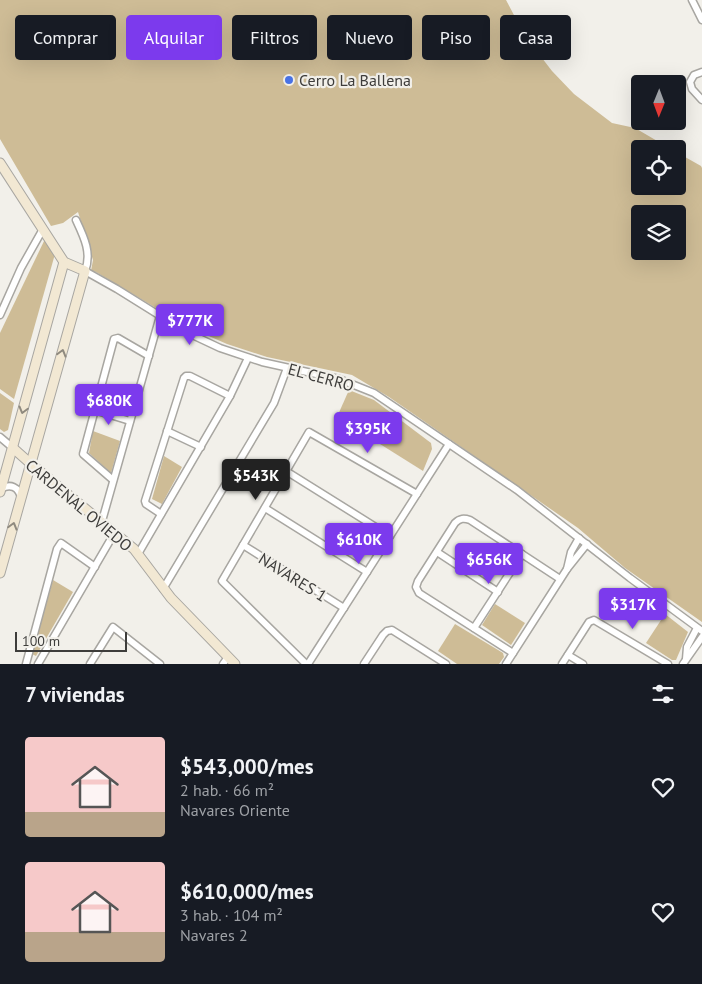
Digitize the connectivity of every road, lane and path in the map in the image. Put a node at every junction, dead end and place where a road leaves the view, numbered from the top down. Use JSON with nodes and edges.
{"nodes":[{"id":1,"x":692,"y":0,"type":"edge"},
{"id":2,"x":702,"y":20,"type":"edge"},
{"id":3,"x":702,"y":72,"type":"edge"},
{"id":4,"x":702,"y":100,"type":"edge"},
{"id":5,"x":0,"y":163,"type":"edge"},
{"id":6,"x":76,"y":220,"type":"dead end"},
{"id":7,"x":43,"y":229,"type":"junction"},
{"id":8,"x":64,"y":262,"type":"junction"},
{"id":9,"x":85,"y":271,"type":"junction"},
{"id":10,"x":0,"y":315,"type":"edge"},
{"id":11,"x":160,"y":316,"type":"junction"},
{"id":12,"x":149,"y":356,"type":"junction"},
{"id":13,"x":248,"y":358,"type":"junction"},
{"id":14,"x":287,"y":368,"type":"junction"},
{"id":15,"x":230,"y":396,"type":"junction"},
{"id":16,"x":94,"y":410,"type":"junction"},
{"id":17,"x":130,"y":421,"type":"junction"},
{"id":18,"x":167,"y":431,"type":"junction"},
{"id":19,"x":0,"y":438,"type":"edge"},
{"id":20,"x":449,"y":444,"type":"junction"},
{"id":21,"x":201,"y":447,"type":"junction"},
{"id":22,"x":13,"y":448,"type":"junction"},
{"id":23,"x":30,"y":464,"type":"junction"},
{"id":24,"x":286,"y":471,"type":"junction"},
{"id":25,"x":113,"y":480,"type":"junction"},
{"id":26,"x":0,"y":490,"type":"edge"},
{"id":27,"x":417,"y":494,"type":"junction"},
{"id":28,"x":21,"y":499,"type":"junction"},
{"id":29,"x":265,"y":508,"type":"junction"},
{"id":30,"x":161,"y":514,"type":"junction"},
{"id":31,"x":102,"y":522,"type":"junction"},
{"id":32,"x":115,"y":532,"type":"junction"},
{"id":33,"x":390,"y":536,"type":"junction"},
{"id":34,"x":579,"y":538,"type":"junction"},
{"id":35,"x":587,"y":544,"type":"junction"},
{"id":36,"x":243,"y":545,"type":"junction"},
{"id":37,"x":437,"y":552,"type":"junction"},
{"id":38,"x":138,"y":554,"type":"junction"},
{"id":39,"x":522,"y":554,"type":"junction"},
{"id":40,"x":95,"y":567,"type":"junction"},
{"id":41,"x":567,"y":569,"type":"junction"},
{"id":42,"x":367,"y":572,"type":"junction"},
{"id":43,"x":0,"y":573,"type":"edge"},
{"id":44,"x":560,"y":579,"type":"junction"},
{"id":45,"x":163,"y":589,"type":"junction"},
{"id":46,"x":498,"y":592,"type":"junction"},
{"id":47,"x":344,"y":608,"type":"junction"},
{"id":48,"x":474,"y":628,"type":"junction"},
{"id":49,"x":700,"y":630,"type":"edge"},
{"id":50,"x":702,"y":637,"type":"edge"},
{"id":51,"x":513,"y":653,"type":"junction"},
{"id":52,"x":568,"y":655,"type":"junction"},
{"id":53,"x":230,"y":662,"type":"edge"},
{"id":54,"x":684,"y":662,"type":"edge"},
{"id":55,"x":92,"y":663,"type":"edge"},
{"id":56,"x":26,"y":664,"type":"edge"},
{"id":57,"x":38,"y":664,"type":"edge"},
{"id":58,"x":160,"y":664,"type":"edge"},
{"id":59,"x":307,"y":664,"type":"edge"},
{"id":60,"x":365,"y":664,"type":"edge"},
{"id":61,"x":446,"y":664,"type":"edge"},
{"id":62,"x":506,"y":664,"type":"edge"},
{"id":63,"x":562,"y":664,"type":"edge"},
{"id":64,"x":583,"y":664,"type":"edge"},
{"id":65,"x":668,"y":664,"type":"edge"}],
"edges":[{"from":1,"to":2,"type":"street"},
{"from":3,"to":4,"type":"street"},
{"from":5,"to":7,"type":"street"},
{"from":6,"to":9,"type":"street"},
{"from":7,"to":8,"type":"street"},
{"from":7,"to":10,"type":"street"},
{"from":8,"to":9,"type":"street","name":"EL CERRO"},
{"from":8,"to":22,"type":"street","one_way":true},
{"from":9,"to":11,"type":"street","name":"EL CERRO"},
{"from":23,"to":9,"type":"street","one_way":true},
{"from":11,"to":12,"type":"street"},
{"from":11,"to":13,"type":"street","name":"EL CERRO"},
{"from":12,"to":16,"type":"street"},
{"from":12,"to":17,"type":"street"},
{"from":13,"to":14,"type":"street","name":"EL CERRO"},
{"from":13,"to":15,"type":"street"},
{"from":14,"to":20,"type":"street","name":"EL CERRO"},
{"from":14,"to":45,"type":"street"},
{"from":15,"to":18,"type":"street"},
{"from":15,"to":21,"type":"street"},
{"from":16,"to":17,"type":"street"},
{"from":16,"to":25,"type":"street"},
{"from":17,"to":25,"type":"street"},
{"from":18,"to":21,"type":"street"},
{"from":18,"to":30,"type":"street"},
{"from":19,"to":22,"type":"street","name":"CARDENAL OVIEDO"},
{"from":20,"to":27,"type":"street"},
{"from":20,"to":34,"type":"street","name":"EL CERRO"},
{"from":21,"to":30,"type":"street"},
{"from":22,"to":23,"type":"street","name":"CARDENAL OVIEDO"},
{"from":22,"to":26,"type":"street"},
{"from":23,"to":28,"type":"street"},
{"from":23,"to":31,"type":"street","name":"CARDENAL OVIEDO"},
{"from":24,"to":27,"type":"street"},
{"from":24,"to":29,"type":"street"},
{"from":24,"to":33,"type":"street"},
{"from":25,"to":31,"type":"street"},
{"from":26,"to":28,"type":"street"},
{"from":27,"to":33,"type":"street"},
{"from":43,"to":28,"type":"street","one_way":true},
{"from":29,"to":36,"type":"street"},
{"from":29,"to":42,"type":"street"},
{"from":30,"to":38,"type":"street"},
{"from":31,"to":32,"type":"street","name":"CARDENAL OVIEDO"},
{"from":32,"to":38,"type":"street","name":"CARDENAL OVIEDO"},
{"from":32,"to":40,"type":"street"},
{"from":33,"to":42,"type":"street"},
{"from":34,"to":35,"type":"street","name":"EL CERRO"},
{"from":34,"to":41,"type":"street"},
{"from":35,"to":41,"type":"street"},
{"from":35,"to":49,"type":"street","name":"EL CERRO"},
{"from":36,"to":47,"type":"street","name":"NAVARES 1"},
{"from":36,"to":59,"type":"street"},
{"from":37,"to":39,"type":"street"},
{"from":37,"to":46,"type":"street"},
{"from":37,"to":48,"type":"street"},
{"from":38,"to":45,"type":"street","name":"CARDENAL OVIEDO"},
{"from":39,"to":44,"type":"street"},
{"from":39,"to":46,"type":"street"},
{"from":40,"to":56,"type":"street"},
{"from":40,"to":57,"type":"street"},
{"from":41,"to":44,"type":"street"},
{"from":42,"to":47,"type":"street"},
{"from":44,"to":51,"type":"street"},
{"from":45,"to":53,"type":"street","name":"CARDENAL OVIEDO"},
{"from":46,"to":48,"type":"street"},
{"from":47,"to":59,"type":"street"},
{"from":48,"to":51,"type":"street"},
{"from":49,"to":54,"type":"street"},
{"from":50,"to":54,"type":"street"},
{"from":51,"to":62,"type":"street"},
{"from":52,"to":63,"type":"street"},
{"from":52,"to":64,"type":"street"},
{"from":52,"to":65,"type":"street"},
{"from":55,"to":58,"type":"street"},
{"from":60,"to":61,"type":"street"}]}
